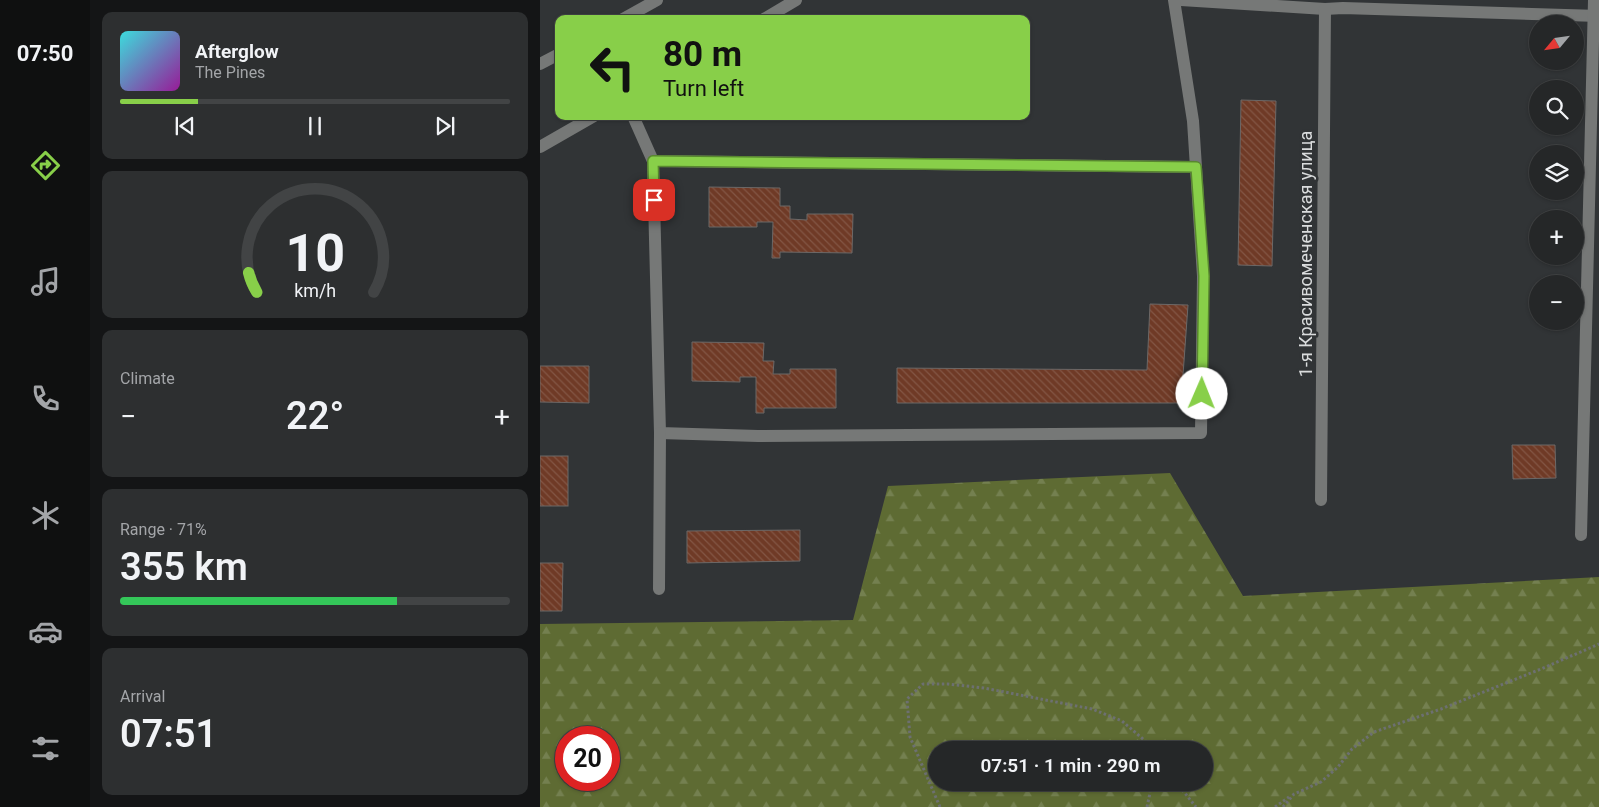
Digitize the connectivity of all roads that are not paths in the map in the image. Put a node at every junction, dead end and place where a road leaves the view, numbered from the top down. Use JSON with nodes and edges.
{"nodes":[{"id":1,"x":657,"y":0,"type":"edge"},
{"id":2,"x":796,"y":0,"type":"edge"},
{"id":3,"x":1174,"y":0,"type":"edge"},
{"id":4,"x":1181,"y":0,"type":"edge"},
{"id":5,"x":1594,"y":0,"type":"edge"},
{"id":6,"x":1343,"y":4,"type":"edge"},
{"id":7,"x":1325,"y":9,"type":"junction"},
{"id":8,"x":630,"y":15,"type":"edge"},
{"id":9,"x":771,"y":15,"type":"edge"},
{"id":10,"x":1596,"y":16,"type":"edge"},
{"id":11,"x":555,"y":56,"type":"edge"},
{"id":12,"x":540,"y":64,"type":"edge"},
{"id":13,"x":587,"y":120,"type":"edge"},
{"id":14,"x":635,"y":120,"type":"edge"},
{"id":15,"x":540,"y":147,"type":"edge"},
{"id":16,"x":653,"y":161,"type":"junction"},
{"id":17,"x":1196,"y":167,"type":"junction"},
{"id":18,"x":660,"y":433,"type":"junction"},
{"id":19,"x":1321,"y":500,"type":"dead end"},
{"id":20,"x":1581,"y":535,"type":"dead end"},
{"id":21,"x":658,"y":589,"type":"dead end"}],
"edges":[{"from":1,"to":8,"type":"street"},
{"from":2,"to":9,"type":"street"},
{"from":3,"to":17,"type":"street"},
{"from":4,"to":7,"type":"street"},
{"from":5,"to":10,"type":"street"},
{"from":6,"to":7,"type":"street"},
{"from":6,"to":10,"type":"street"},
{"from":7,"to":19,"type":"street","name":"1-я Красивомеченская улица"},
{"from":10,"to":20,"type":"street"},
{"from":11,"to":12,"type":"street"},
{"from":13,"to":15,"type":"street"},
{"from":14,"to":16,"type":"street"},
{"from":16,"to":17,"type":"street"},
{"from":16,"to":18,"type":"street"},
{"from":17,"to":18,"type":"street"},
{"from":18,"to":21,"type":"street"}]}
